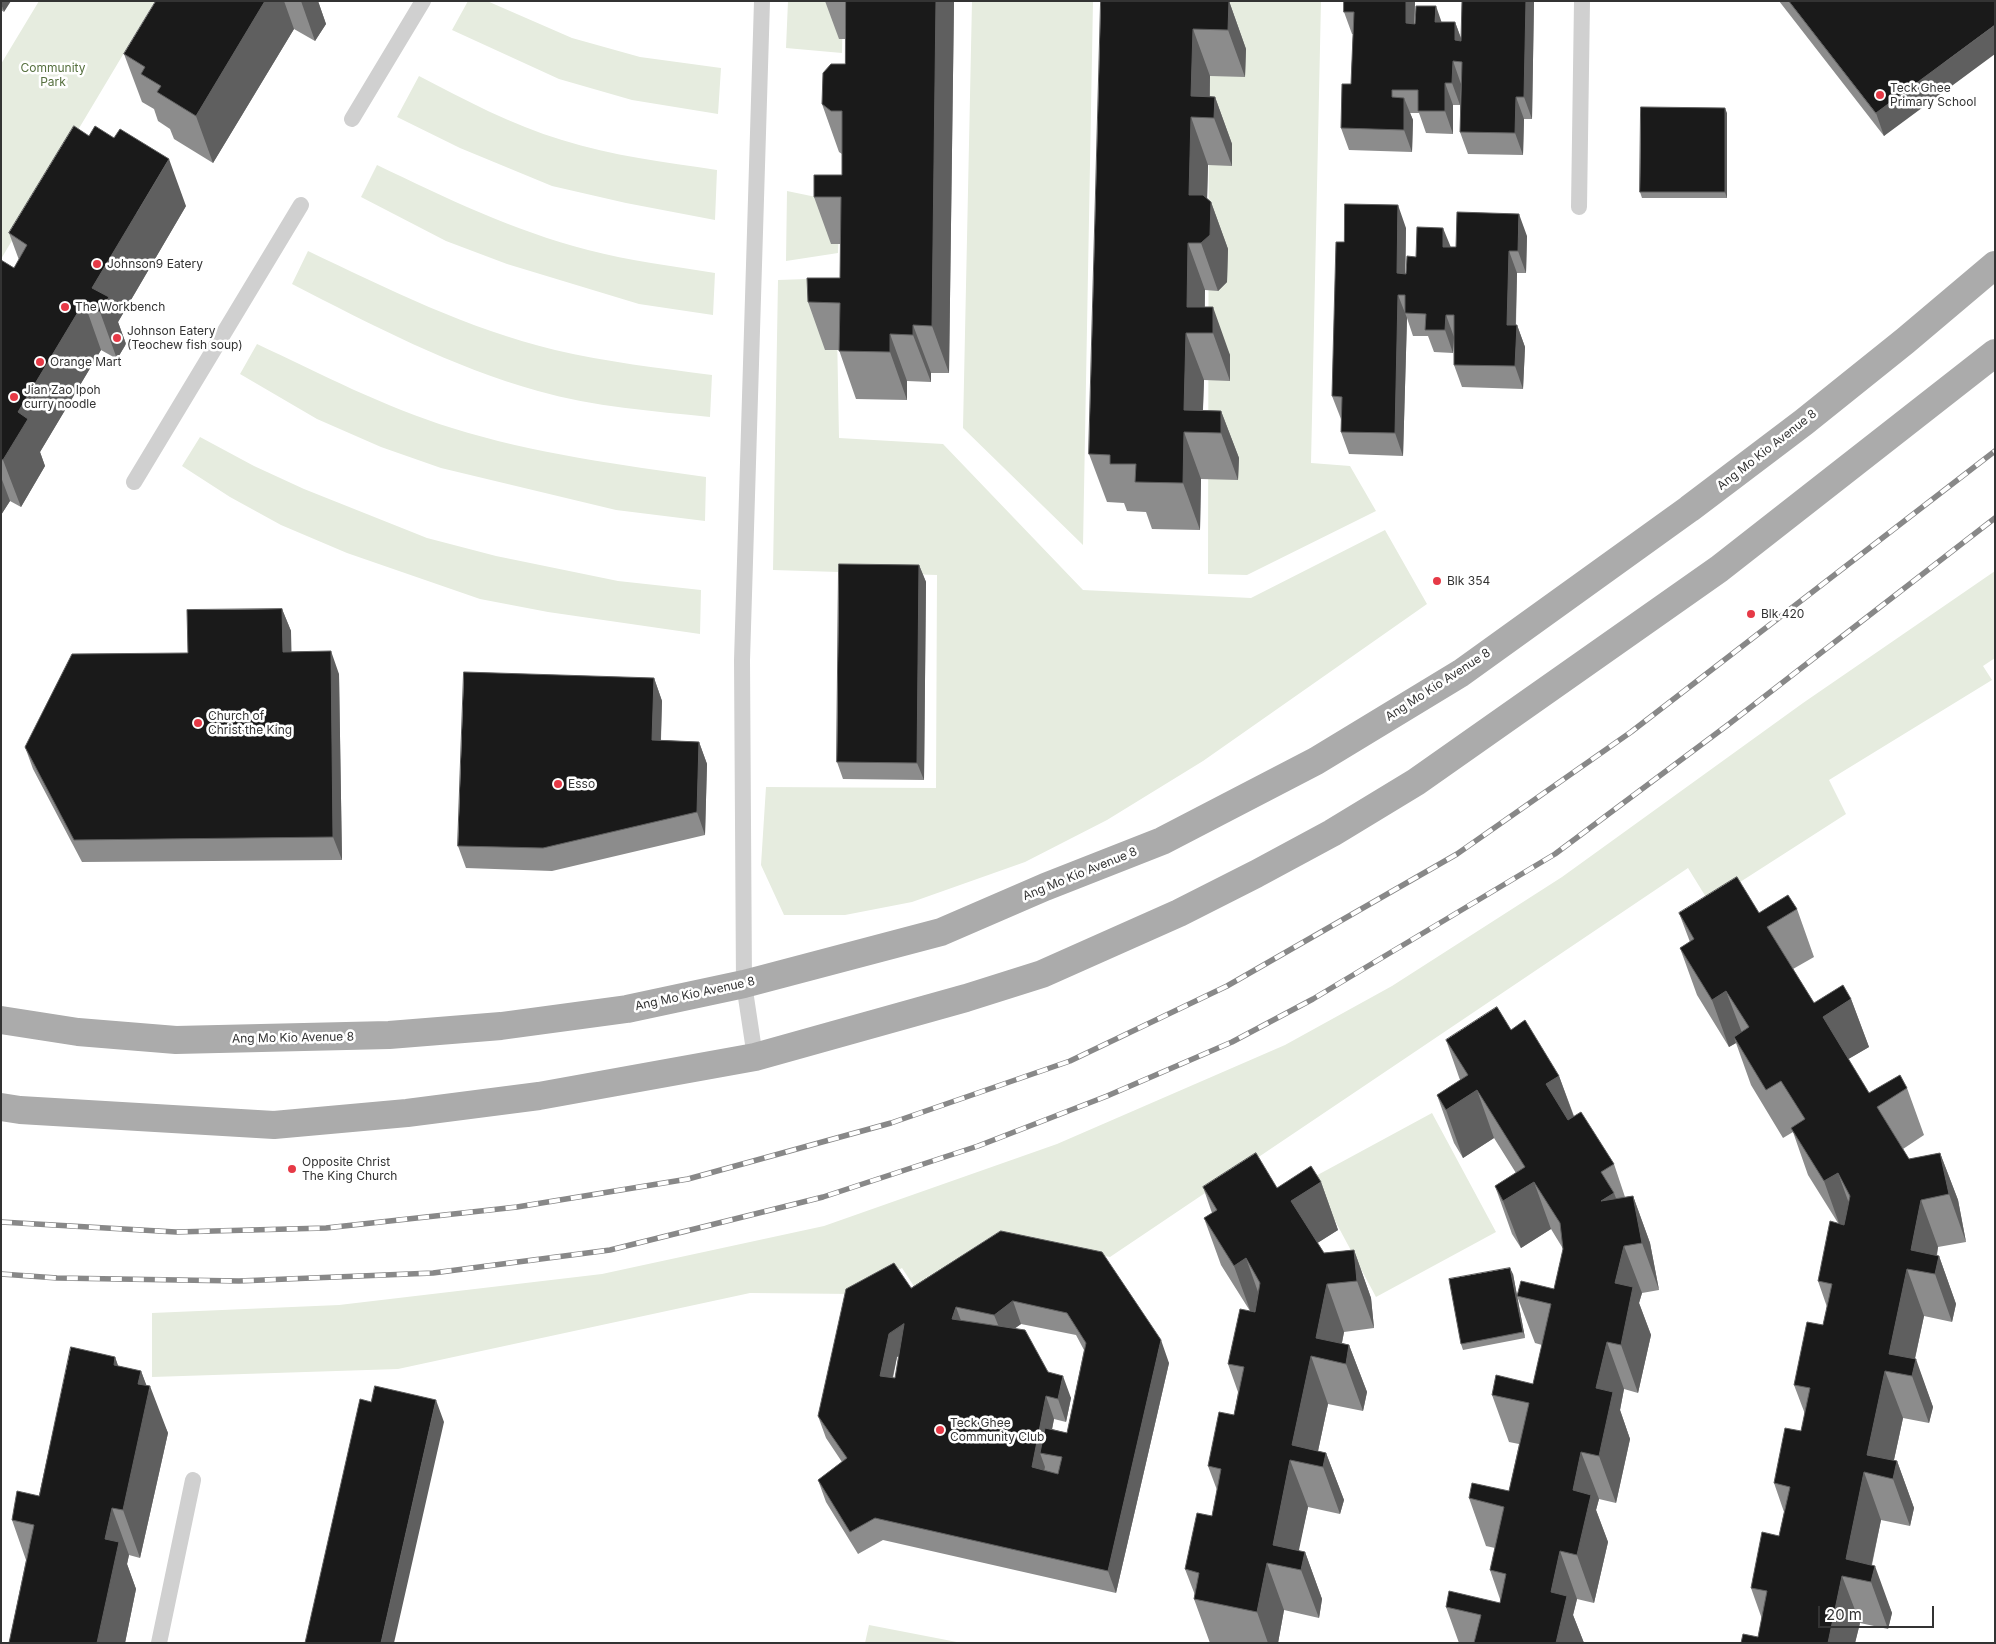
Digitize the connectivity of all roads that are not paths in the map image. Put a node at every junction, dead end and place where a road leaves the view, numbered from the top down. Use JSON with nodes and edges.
{"nodes":[{"id":1,"x":423,"y":1,"type":"edge"},
{"id":2,"x":762,"y":1,"type":"edge"},
{"id":3,"x":1582,"y":1,"type":"edge"},
{"id":4,"x":352,"y":119,"type":"dead end"},
{"id":5,"x":301,"y":205,"type":"dead end"},
{"id":6,"x":1579,"y":207,"type":"dead end"},
{"id":7,"x":1995,"y":265,"type":"edge"},
{"id":8,"x":1995,"y":352,"type":"edge"},
{"id":9,"x":134,"y":482,"type":"dead end"},
{"id":10,"x":744,"y":984,"type":"junction"},
{"id":11,"x":1,"y":1020,"type":"edge"},
{"id":12,"x":755,"y":1057,"type":"junction"},
{"id":13,"x":1,"y":1107,"type":"edge"},
{"id":14,"x":194,"y":1480,"type":"dead end"},
{"id":15,"x":159,"y":1643,"type":"edge"}],
"edges":[{"from":1,"to":4,"type":"lane"},
{"from":2,"to":10,"type":"lane"},
{"from":3,"to":6,"type":"lane"},
{"from":5,"to":9,"type":"lane"},
{"from":7,"to":10,"type":"main road","name":"Ang Mo Kio Avenue 8"},
{"from":8,"to":12,"type":"main road"},
{"from":10,"to":11,"type":"main road","name":"Ang Mo Kio Avenue 8"},
{"from":10,"to":12,"type":"lane"},
{"from":12,"to":13,"type":"main road"},
{"from":14,"to":15,"type":"lane"}]}
